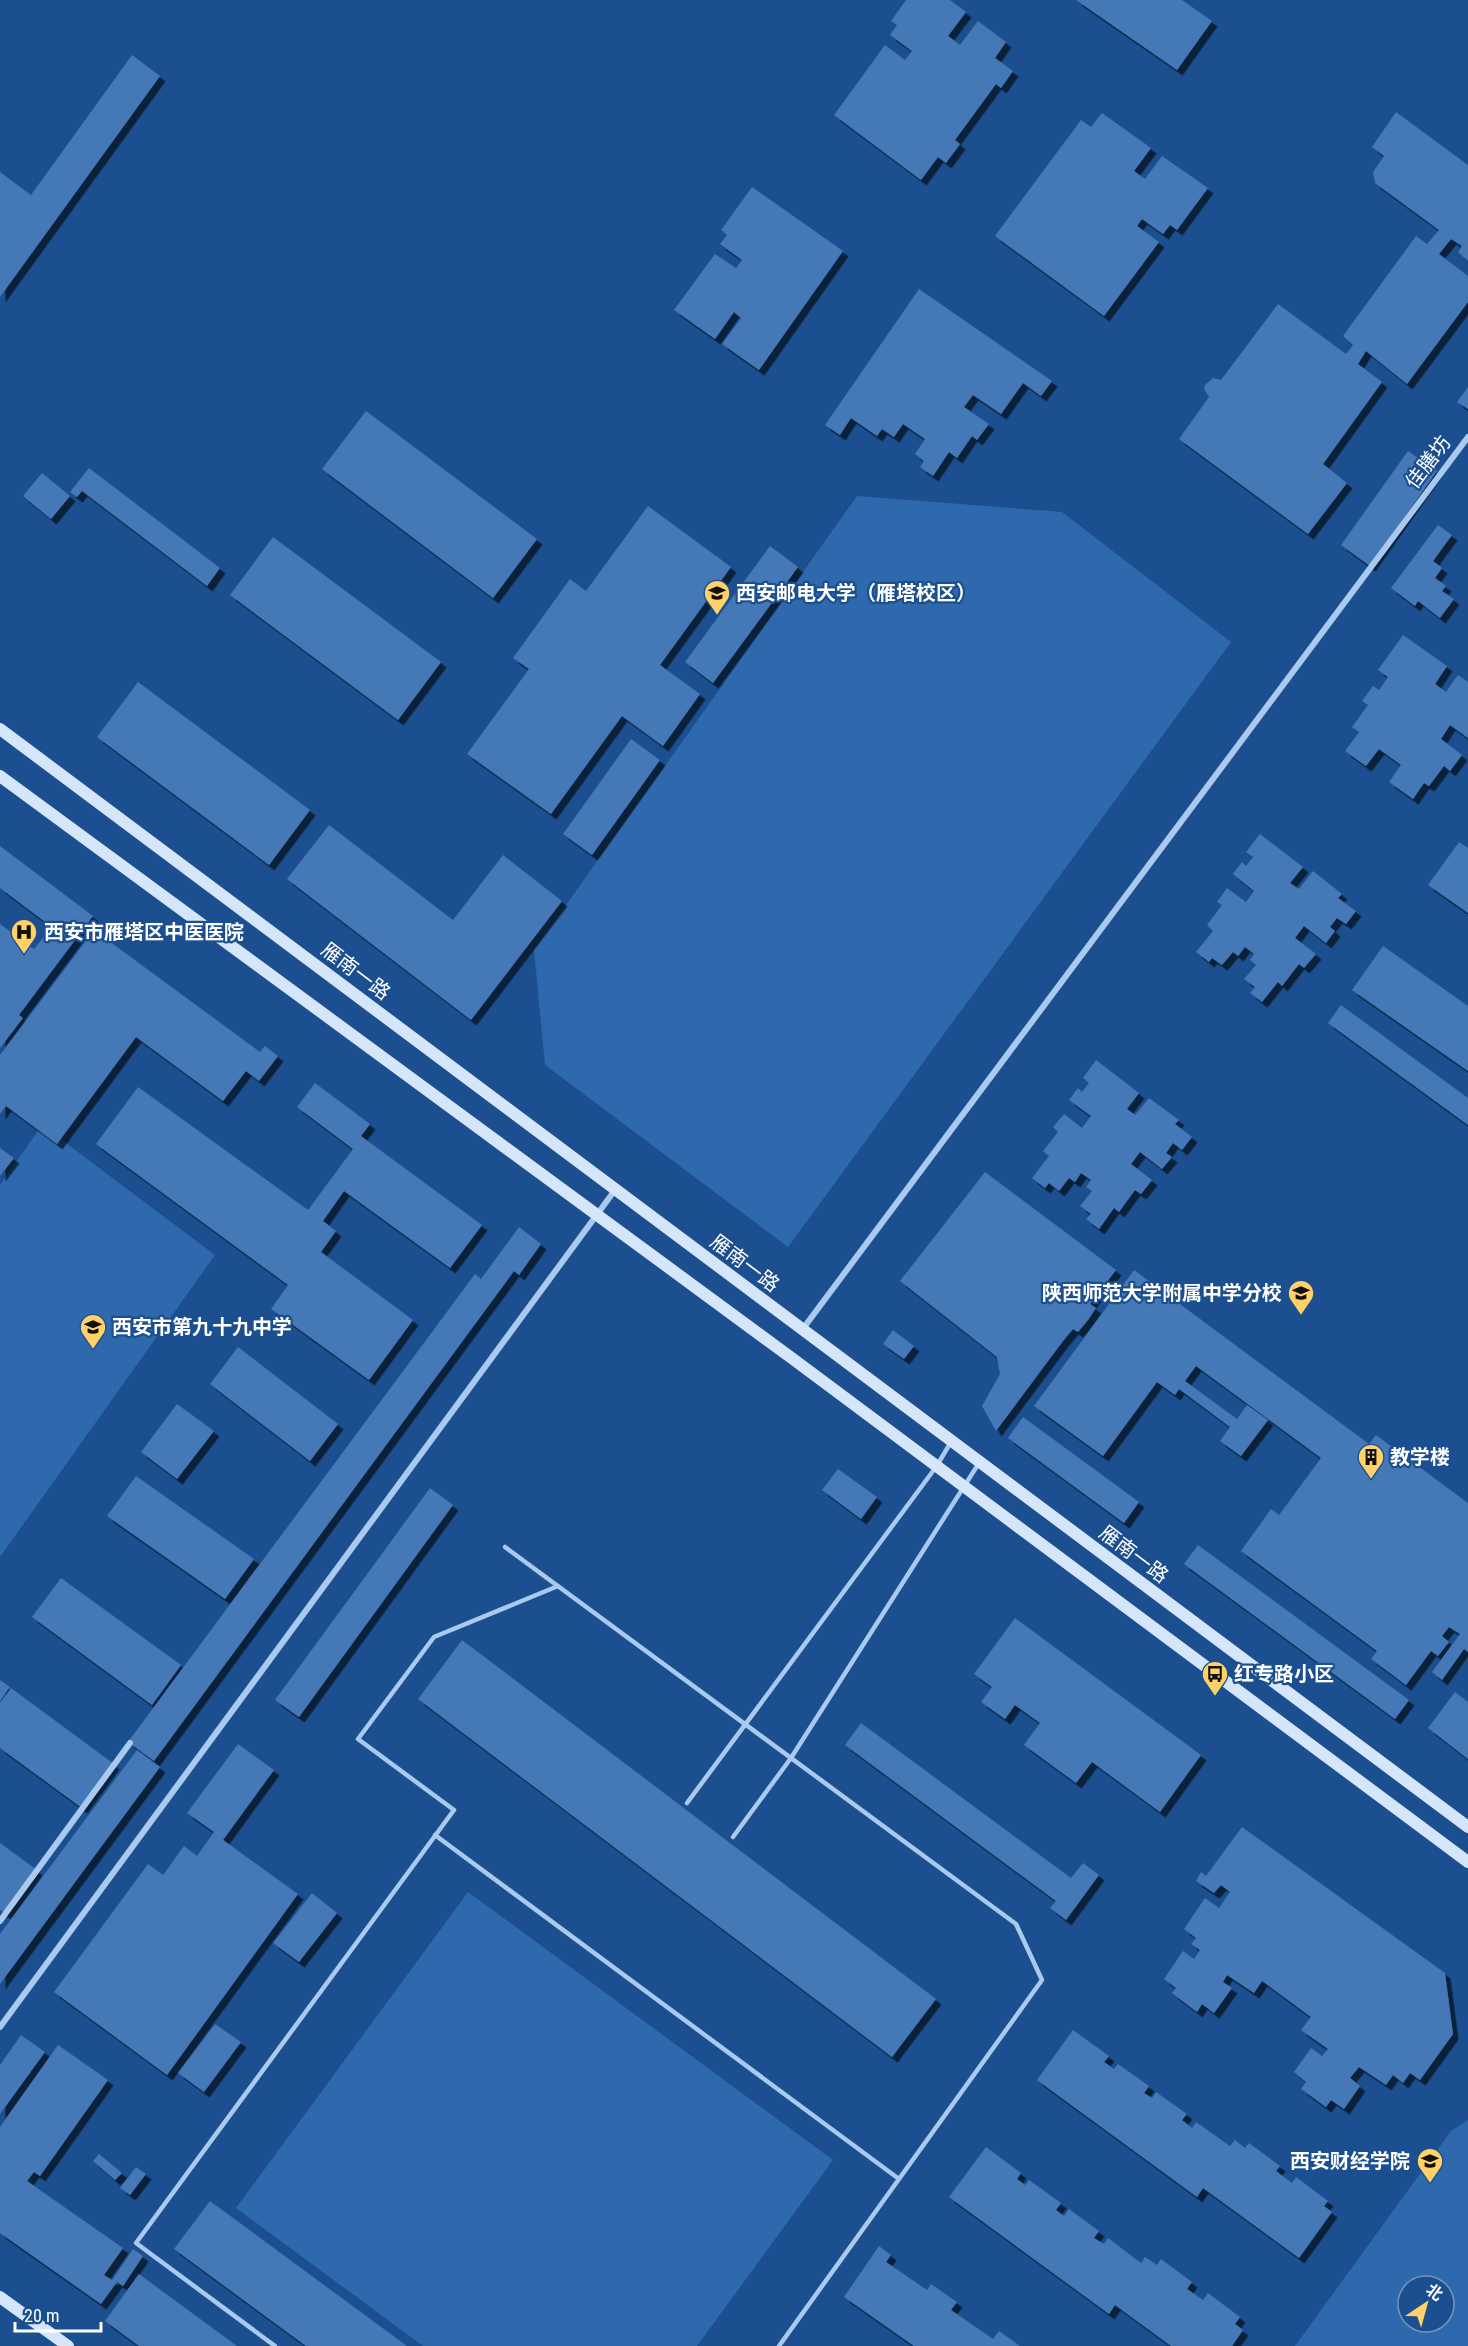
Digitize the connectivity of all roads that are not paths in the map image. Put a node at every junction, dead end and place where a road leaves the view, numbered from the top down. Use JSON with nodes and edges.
{"nodes":[{"id":1,"x":1468,"y":436,"type":"edge"},
{"id":2,"x":0,"y":729,"type":"edge"},
{"id":3,"x":0,"y":776,"type":"edge"},
{"id":4,"x":615,"y":1190,"type":"junction"},
{"id":5,"x":594,"y":1215,"type":"junction"},
{"id":6,"x":802,"y":1330,"type":"junction"},
{"id":7,"x":951,"y":1442,"type":"junction"},
{"id":8,"x":980,"y":1463,"type":"junction"},
{"id":9,"x":936,"y":1467,"type":"junction"},
{"id":10,"x":966,"y":1487,"type":"junction"},
{"id":11,"x":505,"y":1547,"type":"dead end"},
{"id":12,"x":558,"y":1586,"type":"junction"},
{"id":13,"x":744,"y":1724,"type":"junction"},
{"id":14,"x":130,"y":1743,"type":"dead end"},
{"id":15,"x":791,"y":1758,"type":"junction"},
{"id":16,"x":687,"y":1803,"type":"dead end"},
{"id":17,"x":1468,"y":1827,"type":"edge"},
{"id":18,"x":435,"y":1835,"type":"junction"},
{"id":19,"x":733,"y":1838,"type":"dead end"},
{"id":20,"x":1468,"y":1862,"type":"edge"},
{"id":21,"x":0,"y":1921,"type":"edge"},
{"id":22,"x":0,"y":2027,"type":"edge"},
{"id":23,"x":899,"y":2179,"type":"junction"},
{"id":24,"x":0,"y":2296,"type":"edge"},
{"id":25,"x":68,"y":2346,"type":"edge"},
{"id":26,"x":275,"y":2346,"type":"edge"},
{"id":27,"x":779,"y":2346,"type":"edge"}],
"edges":[{"from":1,"to":6,"type":"street","name":"佳膳坊"},
{"from":2,"to":4,"type":"main road","name":"雁南一路"},
{"from":3,"to":5,"type":"main road"},
{"from":4,"to":5,"type":"street"},
{"from":4,"to":6,"type":"main road","name":"雁南一路"},
{"from":5,"to":9,"type":"main road"},
{"from":5,"to":22,"type":"street"},
{"from":6,"to":7,"type":"main road","name":"雁南一路"},
{"from":7,"to":8,"type":"main road","name":"雁南一路"},
{"from":7,"to":9,"type":"lane"},
{"from":8,"to":10,"type":"lane"},
{"from":8,"to":17,"type":"main road","name":"雁南一路"},
{"from":9,"to":10,"type":"main road"},
{"from":9,"to":13,"type":"lane"},
{"from":10,"to":15,"type":"lane"},
{"from":10,"to":20,"type":"main road"},
{"from":11,"to":12,"type":"lane"},
{"from":12,"to":13,"type":"lane"},
{"from":12,"to":18,"type":"lane"},
{"from":13,"to":15,"type":"lane"},
{"from":13,"to":16,"type":"lane"},
{"from":14,"to":21,"type":"street"},
{"from":15,"to":19,"type":"lane"},
{"from":15,"to":23,"type":"lane"},
{"from":18,"to":23,"type":"lane"},
{"from":18,"to":26,"type":"lane"},
{"from":23,"to":27,"type":"lane"},
{"from":24,"to":25,"type":"main road"}]}
